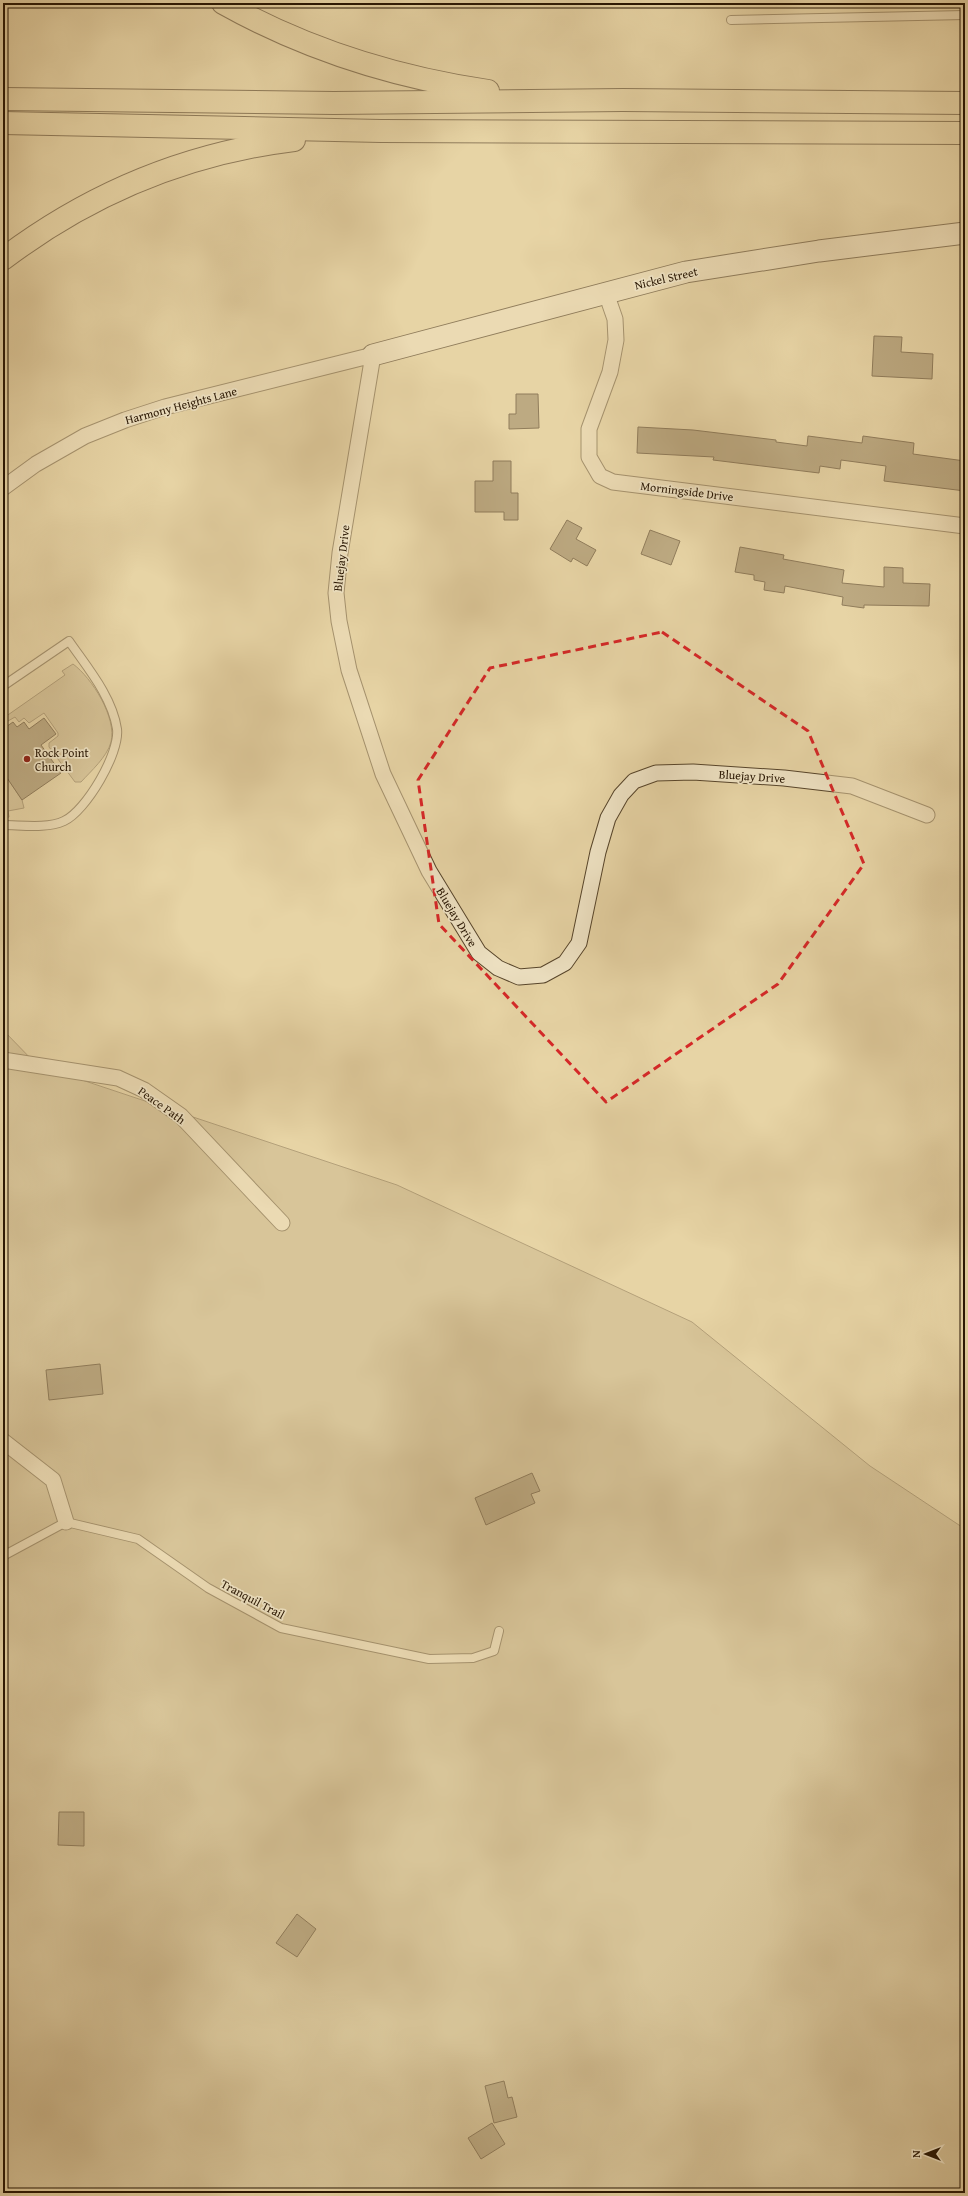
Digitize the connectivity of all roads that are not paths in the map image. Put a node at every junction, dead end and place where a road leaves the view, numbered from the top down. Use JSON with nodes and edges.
{"nodes":[{"id":1,"x":223,"y":3,"type":"edge"},
{"id":2,"x":965,"y":14,"type":"edge"},
{"id":3,"x":731,"y":20,"type":"dead end"},
{"id":4,"x":3,"y":99,"type":"edge"},
{"id":5,"x":623,"y":100,"type":"junction"},
{"id":6,"x":965,"y":103,"type":"edge"},
{"id":7,"x":3,"y":123,"type":"edge"},
{"id":8,"x":382,"y":131,"type":"junction"},
{"id":9,"x":965,"y":133,"type":"edge"},
{"id":10,"x":965,"y":233,"type":"edge"},
{"id":11,"x":3,"y":259,"type":"edge"},
{"id":12,"x":606,"y":292,"type":"junction"},
{"id":13,"x":373,"y":355,"type":"junction"},
{"id":14,"x":3,"y":488,"type":"edge"},
{"id":15,"x":965,"y":526,"type":"edge"},
{"id":16,"x":3,"y":686,"type":"edge"},
{"id":17,"x":927,"y":815,"type":"dead end"},
{"id":18,"x":3,"y":825,"type":"edge"},
{"id":19,"x":3,"y":1060,"type":"edge"},
{"id":20,"x":282,"y":1223,"type":"dead end"},
{"id":21,"x":3,"y":1441,"type":"edge"},
{"id":22,"x":66,"y":1522,"type":"junction"},
{"id":23,"x":3,"y":1556,"type":"edge"},
{"id":24,"x":499,"y":1631,"type":"dead end"}],
"edges":[{"from":1,"to":5,"type":"highway"},
{"from":2,"to":3,"type":"lane"},
{"from":4,"to":5,"type":"highway"},
{"from":5,"to":6,"type":"highway"},
{"from":7,"to":8,"type":"highway"},
{"from":8,"to":9,"type":"highway"},
{"from":8,"to":11,"type":"highway"},
{"from":10,"to":12,"type":"street","name":"Nickel Street"},
{"from":12,"to":13,"type":"street","name":"Nickel Street"},
{"from":12,"to":15,"type":"street","name":"Morningside Drive"},
{"from":13,"to":14,"type":"street","name":"Harmony Heights Lane"},
{"from":13,"to":17,"type":"street","name":"Bluejay Drive"},
{"from":16,"to":18,"type":"lane"},
{"from":19,"to":20,"type":"street","name":"Peace Path"},
{"from":21,"to":22,"type":"street"},
{"from":22,"to":23,"type":"lane"},
{"from":22,"to":24,"type":"lane","name":"Tranquil Trail"}]}
